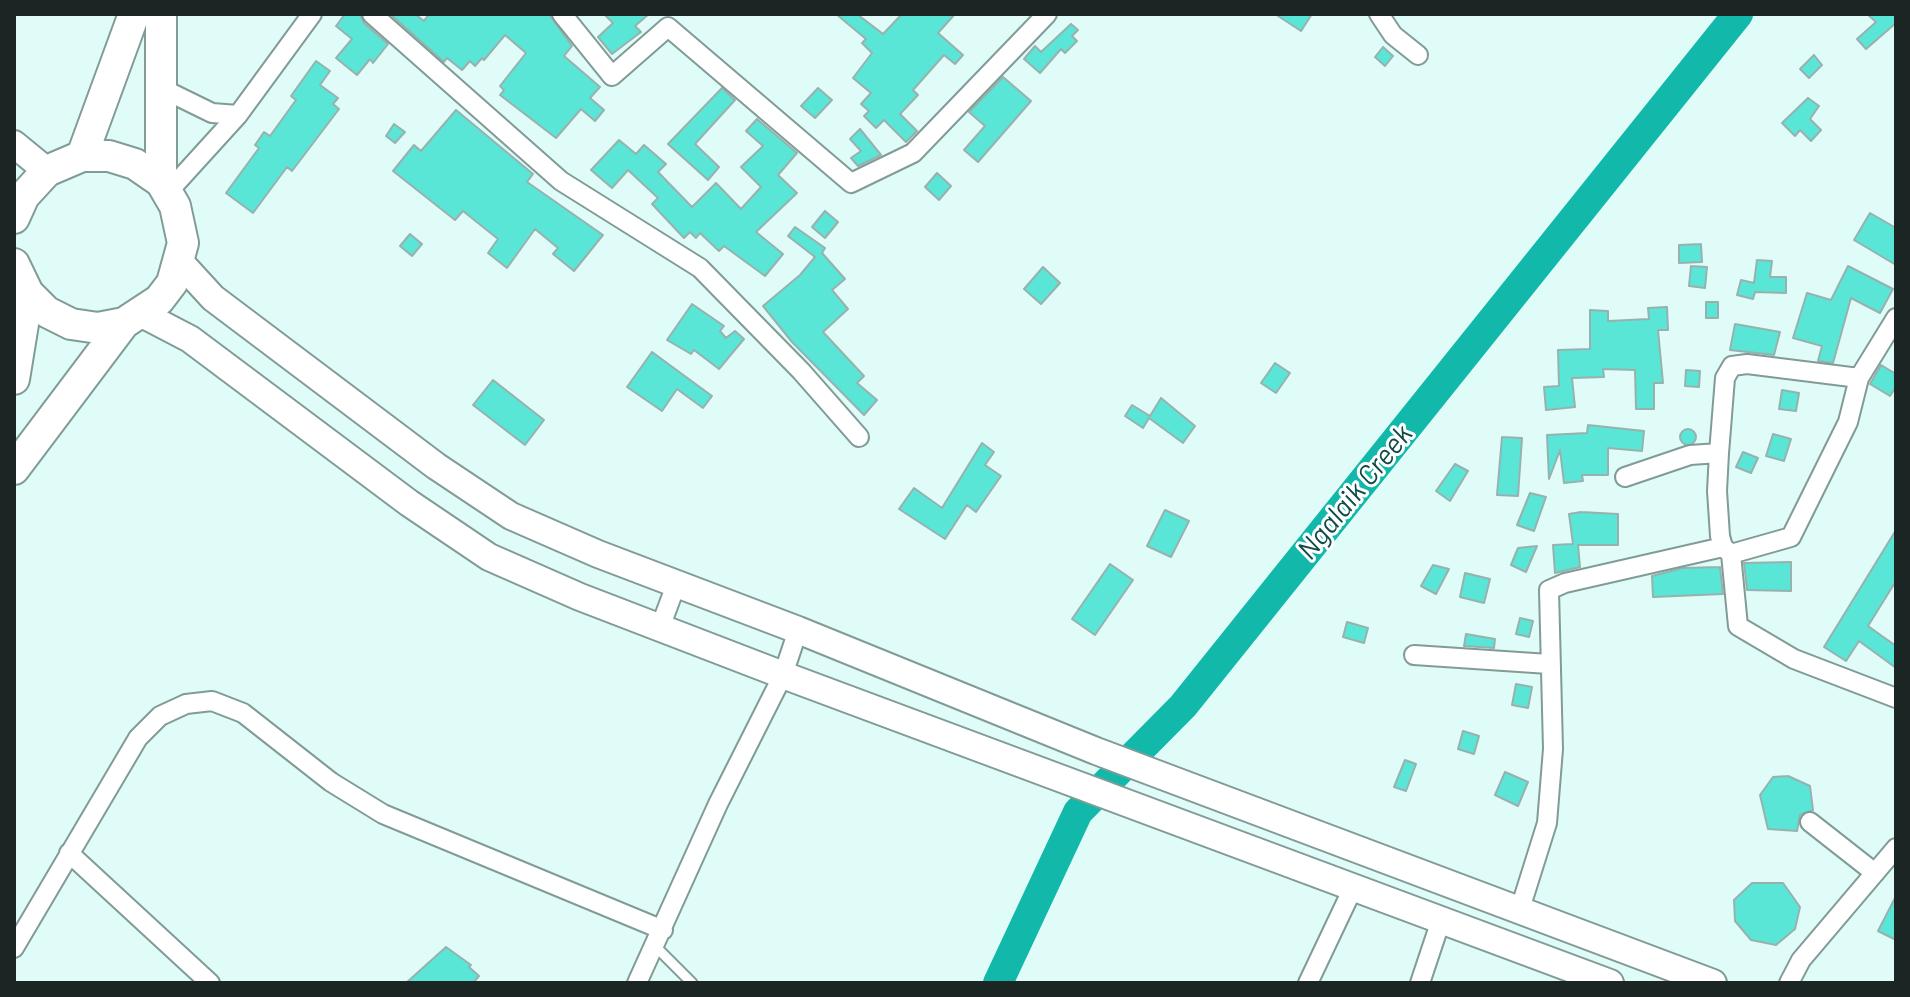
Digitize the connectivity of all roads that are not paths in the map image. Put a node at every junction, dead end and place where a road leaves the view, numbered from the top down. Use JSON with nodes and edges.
{"nodes":[{"id":1,"x":134,"y":14,"type":"edge"},
{"id":2,"x":161,"y":14,"type":"edge"},
{"id":3,"x":312,"y":14,"type":"edge"},
{"id":4,"x":372,"y":14,"type":"edge"},
{"id":5,"x":562,"y":14,"type":"edge"},
{"id":6,"x":1047,"y":14,"type":"edge"},
{"id":7,"x":1379,"y":14,"type":"edge"},
{"id":8,"x":1418,"y":55,"type":"dead end"},
{"id":9,"x":163,"y":89,"type":"junction"},
{"id":10,"x":238,"y":115,"type":"junction"},
{"id":11,"x":14,"y":144,"type":"edge"},
{"id":12,"x":82,"y":156,"type":"junction"},
{"id":13,"x":47,"y":171,"type":"junction"},
{"id":14,"x":164,"y":187,"type":"junction"},
{"id":15,"x":14,"y":217,"type":"edge"},
{"id":16,"x":180,"y":262,"type":"junction"},
{"id":17,"x":14,"y":264,"type":"edge"},
{"id":18,"x":28,"y":293,"type":"junction"},
{"id":19,"x":1896,"y":318,"type":"edge"},
{"id":20,"x":133,"y":319,"type":"junction"},
{"id":21,"x":1859,"y":378,"type":"junction"},
{"id":22,"x":14,"y":379,"type":"edge"},
{"id":23,"x":859,"y":437,"type":"dead end"},
{"id":24,"x":1719,"y":453,"type":"junction"},
{"id":25,"x":14,"y":469,"type":"edge"},
{"id":26,"x":1625,"y":477,"type":"dead end"},
{"id":27,"x":1727,"y":551,"type":"junction"},
{"id":28,"x":677,"y":582,"type":"junction"},
{"id":29,"x":661,"y":625,"type":"junction"},
{"id":30,"x":798,"y":630,"type":"junction"},
{"id":31,"x":1414,"y":655,"type":"dead end"},
{"id":32,"x":1549,"y":664,"type":"junction"},
{"id":33,"x":783,"y":675,"type":"junction"},
{"id":34,"x":1896,"y":698,"type":"edge"},
{"id":35,"x":1810,"y":822,"type":"dead end"},
{"id":36,"x":1896,"y":848,"type":"edge"},
{"id":37,"x":69,"y":853,"type":"junction"},
{"id":38,"x":1875,"y":873,"type":"junction"},
{"id":39,"x":1353,"y":888,"type":"junction"},
{"id":40,"x":1520,"y":909,"type":"junction"},
{"id":41,"x":1441,"y":920,"type":"junction"},
{"id":42,"x":659,"y":938,"type":"junction"},
{"id":43,"x":14,"y":948,"type":"edge"},
{"id":44,"x":210,"y":983,"type":"edge"},
{"id":45,"x":637,"y":983,"type":"edge"},
{"id":46,"x":692,"y":983,"type":"edge"},
{"id":47,"x":1308,"y":983,"type":"edge"},
{"id":48,"x":1420,"y":983,"type":"edge"},
{"id":49,"x":1610,"y":983,"type":"edge"},
{"id":50,"x":1713,"y":983,"type":"edge"},
{"id":51,"x":1789,"y":983,"type":"edge"}],
"edges":[{"from":1,"to":12,"type":"main road"},
{"from":2,"to":9,"type":"main road"},
{"from":3,"to":10,"type":"street"},
{"from":4,"to":23,"type":"street"},
{"from":5,"to":6,"type":"street"},
{"from":7,"to":8,"type":"street"},
{"from":9,"to":10,"type":"street"},
{"from":9,"to":14,"type":"main road"},
{"from":10,"to":14,"type":"street"},
{"from":11,"to":13,"type":"main road"},
{"from":12,"to":13,"type":"main road"},
{"from":12,"to":14,"type":"main road"},
{"from":13,"to":15,"type":"main road"},
{"from":14,"to":16,"type":"main road"},
{"from":16,"to":20,"type":"main road"},
{"from":16,"to":28,"type":"main road"},
{"from":17,"to":18,"type":"main road"},
{"from":18,"to":20,"type":"main road"},
{"from":18,"to":22,"type":"main road"},
{"from":19,"to":21,"type":"street"},
{"from":20,"to":25,"type":"main road"},
{"from":20,"to":29,"type":"main road"},
{"from":21,"to":24,"type":"street"},
{"from":21,"to":27,"type":"street"},
{"from":24,"to":26,"type":"street"},
{"from":24,"to":27,"type":"street"},
{"from":27,"to":32,"type":"street"},
{"from":27,"to":34,"type":"street"},
{"from":28,"to":29,"type":"street"},
{"from":28,"to":30,"type":"main road"},
{"from":29,"to":33,"type":"main road"},
{"from":30,"to":33,"type":"street"},
{"from":30,"to":40,"type":"main road"},
{"from":31,"to":32,"type":"street"},
{"from":32,"to":40,"type":"street"},
{"from":33,"to":39,"type":"main road"},
{"from":33,"to":42,"type":"street"},
{"from":35,"to":38,"type":"street"},
{"from":36,"to":38,"type":"street"},
{"from":37,"to":42,"type":"street"},
{"from":37,"to":43,"type":"street"},
{"from":37,"to":44,"type":"street"},
{"from":38,"to":51,"type":"street"},
{"from":39,"to":41,"type":"main road"},
{"from":39,"to":47,"type":"street"},
{"from":40,"to":50,"type":"main road"},
{"from":41,"to":48,"type":"street"},
{"from":41,"to":49,"type":"main road"},
{"from":42,"to":45,"type":"street"},
{"from":42,"to":46,"type":"lane"}]}
